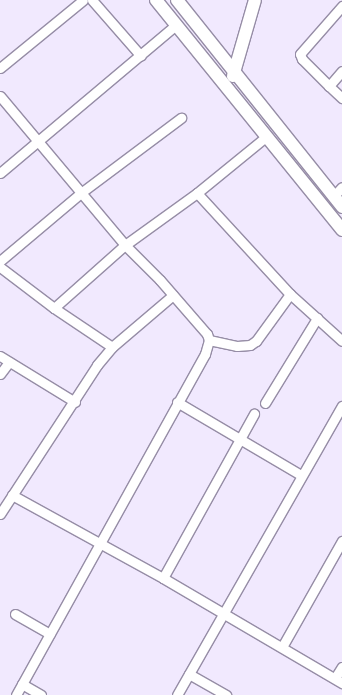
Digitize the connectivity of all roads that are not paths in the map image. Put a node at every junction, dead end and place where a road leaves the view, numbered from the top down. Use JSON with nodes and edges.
{"nodes":[{"id":1,"x":83,"y":0,"type":"edge"},
{"id":2,"x":92,"y":0,"type":"edge"},
{"id":3,"x":156,"y":0,"type":"edge"},
{"id":4,"x":177,"y":0,"type":"edge"},
{"id":5,"x":255,"y":0,"type":"edge"},
{"id":6,"x":342,"y":6,"type":"edge"},
{"id":7,"x":176,"y":24,"type":"junction"},
{"id":8,"x":141,"y":56,"type":"junction"},
{"id":9,"x":0,"y":68,"type":"edge"},
{"id":10,"x":234,"y":71,"type":"junction"},
{"id":11,"x":342,"y":71,"type":"edge"},
{"id":12,"x":329,"y":86,"type":"junction"},
{"id":13,"x":230,"y":89,"type":"junction"},
{"id":14,"x":0,"y":96,"type":"edge"},
{"id":15,"x":342,"y":98,"type":"edge"},
{"id":16,"x":181,"y":118,"type":"dead end"},
{"id":17,"x":267,"y":136,"type":"junction"},
{"id":18,"x":38,"y":141,"type":"junction"},
{"id":19,"x":0,"y":173,"type":"edge"},
{"id":20,"x":342,"y":187,"type":"edge"},
{"id":21,"x":82,"y":192,"type":"junction"},
{"id":22,"x":197,"y":193,"type":"junction"},
{"id":23,"x":333,"y":197,"type":"junction"},
{"id":24,"x":342,"y":207,"type":"edge"},
{"id":25,"x":342,"y":230,"type":"edge"},
{"id":26,"x":125,"y":246,"type":"junction"},
{"id":27,"x":0,"y":261,"type":"edge"},
{"id":28,"x":0,"y":267,"type":"edge"},
{"id":29,"x":290,"y":294,"type":"junction"},
{"id":30,"x":173,"y":295,"type":"junction"},
{"id":31,"x":54,"y":308,"type":"junction"},
{"id":32,"x":317,"y":318,"type":"junction"},
{"id":33,"x":209,"y":340,"type":"junction"},
{"id":34,"x":342,"y":341,"type":"edge"},
{"id":35,"x":112,"y":347,"type":"junction"},
{"id":36,"x":0,"y":356,"type":"edge"},
{"id":37,"x":9,"y":362,"type":"junction"},
{"id":38,"x":0,"y":374,"type":"edge"},
{"id":39,"x":75,"y":402,"type":"junction"},
{"id":40,"x":177,"y":402,"type":"junction"},
{"id":41,"x":265,"y":403,"type":"dead end"},
{"id":42,"x":342,"y":406,"type":"edge"},
{"id":43,"x":254,"y":414,"type":"dead end"},
{"id":44,"x":240,"y":440,"type":"junction"},
{"id":45,"x":301,"y":474,"type":"junction"},
{"id":46,"x":12,"y":495,"type":"junction"},
{"id":47,"x":0,"y":514,"type":"edge"},
{"id":48,"x":342,"y":541,"type":"edge"},
{"id":49,"x":100,"y":544,"type":"junction"},
{"id":50,"x":163,"y":578,"type":"junction"},
{"id":51,"x":224,"y":613,"type":"junction"},
{"id":52,"x":15,"y":614,"type":"dead end"},
{"id":53,"x":50,"y":634,"type":"junction"},
{"id":54,"x":282,"y":647,"type":"junction"},
{"id":55,"x":342,"y":667,"type":"edge"},
{"id":56,"x":189,"y":674,"type":"junction"},
{"id":57,"x":338,"y":680,"type":"edge"},
{"id":58,"x":22,"y":684,"type":"junction"},
{"id":59,"x":16,"y":695,"type":"edge"},
{"id":60,"x":41,"y":695,"type":"edge"},
{"id":61,"x":177,"y":695,"type":"edge"},
{"id":62,"x":226,"y":695,"type":"edge"}],
"edges":[{"from":1,"to":9,"type":"street"},
{"from":2,"to":8,"type":"street"},
{"from":3,"to":7,"type":"street"},
{"from":4,"to":10,"type":"street"},
{"from":5,"to":10,"type":"street"},
{"from":6,"to":12,"type":"street"},
{"from":7,"to":8,"type":"street"},
{"from":7,"to":13,"type":"street"},
{"from":8,"to":18,"type":"street"},
{"from":10,"to":13,"type":"street"},
{"from":10,"to":23,"type":"street"},
{"from":11,"to":12,"type":"street"},
{"from":12,"to":15,"type":"street"},
{"from":13,"to":17,"type":"street"},
{"from":14,"to":18,"type":"street"},
{"from":16,"to":21,"type":"street"},
{"from":17,"to":22,"type":"street"},
{"from":17,"to":25,"type":"street"},
{"from":18,"to":19,"type":"street"},
{"from":18,"to":21,"type":"street"},
{"from":20,"to":23,"type":"street"},
{"from":21,"to":26,"type":"street"},
{"from":21,"to":27,"type":"street"},
{"from":22,"to":26,"type":"street"},
{"from":22,"to":29,"type":"street"},
{"from":23,"to":24,"type":"street"},
{"from":26,"to":30,"type":"street"},
{"from":26,"to":31,"type":"street"},
{"from":28,"to":31,"type":"street"},
{"from":29,"to":32,"type":"street"},
{"from":29,"to":33,"type":"street"},
{"from":30,"to":33,"type":"street"},
{"from":30,"to":35,"type":"street"},
{"from":31,"to":35,"type":"street"},
{"from":32,"to":34,"type":"street"},
{"from":32,"to":41,"type":"street"},
{"from":33,"to":40,"type":"street"},
{"from":35,"to":39,"type":"street"},
{"from":36,"to":37,"type":"street"},
{"from":37,"to":38,"type":"street"},
{"from":37,"to":39,"type":"street"},
{"from":39,"to":46,"type":"street"},
{"from":40,"to":44,"type":"street"},
{"from":40,"to":49,"type":"street"},
{"from":42,"to":45,"type":"street"},
{"from":43,"to":44,"type":"street"},
{"from":44,"to":45,"type":"street"},
{"from":44,"to":50,"type":"street"},
{"from":45,"to":51,"type":"street"},
{"from":46,"to":47,"type":"street"},
{"from":46,"to":49,"type":"street"},
{"from":48,"to":54,"type":"street"},
{"from":49,"to":50,"type":"street"},
{"from":49,"to":53,"type":"street"},
{"from":50,"to":51,"type":"street"},
{"from":51,"to":54,"type":"street"},
{"from":51,"to":56,"type":"street"},
{"from":52,"to":53,"type":"street"},
{"from":53,"to":58,"type":"street"},
{"from":54,"to":57,"type":"street"},
{"from":55,"to":57,"type":"street"},
{"from":56,"to":61,"type":"street"},
{"from":56,"to":62,"type":"street"},
{"from":58,"to":59,"type":"street"},
{"from":58,"to":60,"type":"street"}]}
